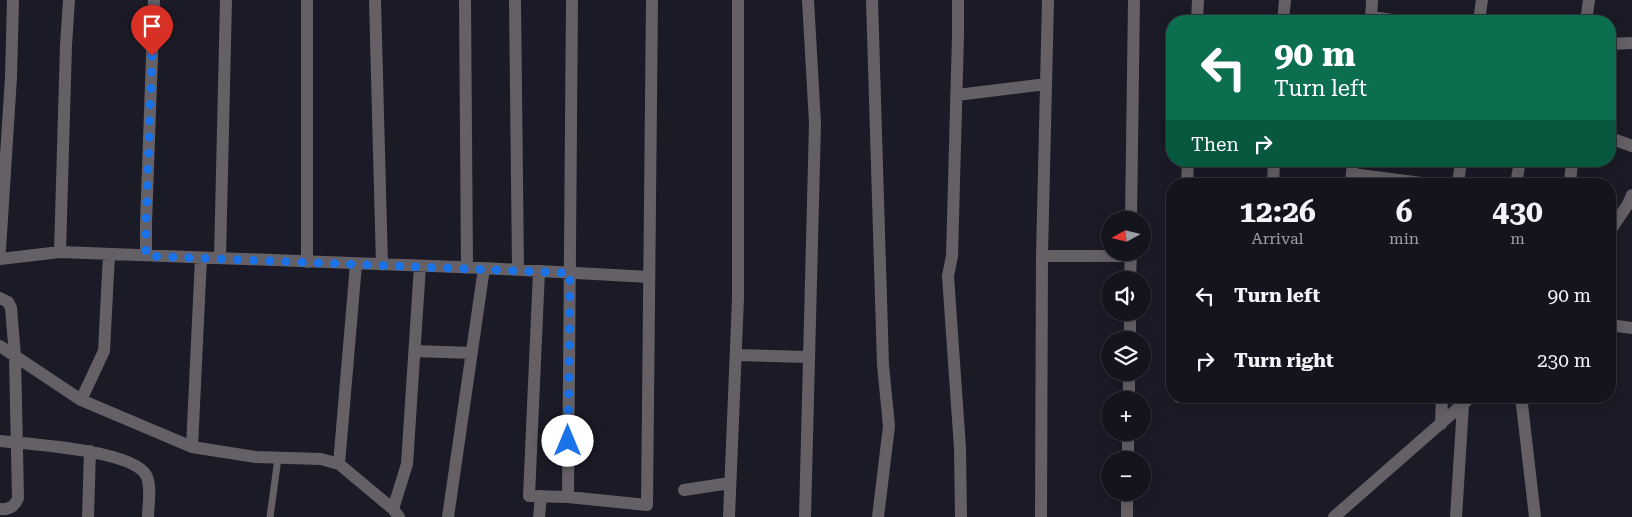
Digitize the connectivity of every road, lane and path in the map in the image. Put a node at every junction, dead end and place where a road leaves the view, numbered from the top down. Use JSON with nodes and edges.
{"nodes":[{"id":1,"x":13,"y":0,"type":"edge"},
{"id":2,"x":69,"y":0,"type":"edge"},
{"id":3,"x":154,"y":0,"type":"edge"},
{"id":4,"x":226,"y":0,"type":"edge"},
{"id":5,"x":307,"y":0,"type":"edge"},
{"id":6,"x":375,"y":0,"type":"edge"},
{"id":7,"x":466,"y":0,"type":"edge"},
{"id":8,"x":515,"y":0,"type":"edge"},
{"id":9,"x":572,"y":0,"type":"edge"},
{"id":10,"x":652,"y":0,"type":"edge"},
{"id":11,"x":738,"y":0,"type":"edge"},
{"id":12,"x":808,"y":0,"type":"edge"},
{"id":13,"x":872,"y":0,"type":"edge"},
{"id":14,"x":958,"y":0,"type":"edge"},
{"id":15,"x":1048,"y":0,"type":"edge"},
{"id":16,"x":1134,"y":0,"type":"edge"},
{"id":17,"x":1198,"y":0,"type":"edge"},
{"id":18,"x":1285,"y":0,"type":"edge"},
{"id":19,"x":1372,"y":0,"type":"edge"},
{"id":20,"x":1482,"y":0,"type":"edge"},
{"id":21,"x":1589,"y":0,"type":"edge"},
{"id":22,"x":1197,"y":15,"type":"edge"},
{"id":23,"x":1284,"y":15,"type":"edge"},
{"id":24,"x":1371,"y":15,"type":"edge"},
{"id":25,"x":1480,"y":15,"type":"edge"},
{"id":26,"x":1587,"y":15,"type":"edge"},
{"id":27,"x":1632,"y":43,"type":"edge"},
{"id":28,"x":1616,"y":44,"type":"edge"},
{"id":29,"x":1046,"y":84,"type":"junction"},
{"id":30,"x":957,"y":95,"type":"junction"},
{"id":31,"x":1616,"y":140,"type":"edge"},
{"id":32,"x":1632,"y":146,"type":"edge"},
{"id":33,"x":1352,"y":173,"type":"edge"},
{"id":34,"x":1387,"y":178,"type":"edge"},
{"id":35,"x":1632,"y":195,"type":"edge"},
{"id":36,"x":1131,"y":211,"type":"edge"},
{"id":37,"x":1616,"y":222,"type":"edge"},
{"id":38,"x":0,"y":250,"type":"edge"},
{"id":39,"x":60,"y":252,"type":"junction"},
{"id":40,"x":109,"y":254,"type":"junction"},
{"id":41,"x":1101,"y":255,"type":"edge"},
{"id":42,"x":146,"y":256,"type":"junction"},
{"id":43,"x":1042,"y":256,"type":"junction"},
{"id":44,"x":201,"y":258,"type":"junction"},
{"id":45,"x":220,"y":258,"type":"junction"},
{"id":46,"x":0,"y":259,"type":"edge"},
{"id":47,"x":307,"y":262,"type":"junction"},
{"id":48,"x":356,"y":264,"type":"junction"},
{"id":49,"x":382,"y":264,"type":"junction"},
{"id":50,"x":420,"y":266,"type":"junction"},
{"id":51,"x":467,"y":268,"type":"junction"},
{"id":52,"x":484,"y":268,"type":"junction"},
{"id":53,"x":518,"y":270,"type":"junction"},
{"id":54,"x":539,"y":271,"type":"junction"},
{"id":55,"x":570,"y":273,"type":"junction"},
{"id":56,"x":649,"y":277,"type":"junction"},
{"id":57,"x":0,"y":298,"type":"edge"},
{"id":58,"x":1616,"y":326,"type":"edge"},
{"id":59,"x":1632,"y":328,"type":"edge"},
{"id":60,"x":0,"y":346,"type":"edge"},
{"id":61,"x":415,"y":351,"type":"junction"},
{"id":62,"x":472,"y":353,"type":"junction"},
{"id":63,"x":736,"y":355,"type":"junction"},
{"id":64,"x":15,"y":356,"type":"junction"},
{"id":65,"x":809,"y":357,"type":"junction"},
{"id":66,"x":81,"y":400,"type":"junction"},
{"id":67,"x":1442,"y":403,"type":"edge"},
{"id":68,"x":1465,"y":403,"type":"edge"},
{"id":69,"x":1467,"y":403,"type":"edge"},
{"id":70,"x":1522,"y":403,"type":"edge"},
{"id":71,"x":1441,"y":424,"type":"junction"},
{"id":72,"x":0,"y":441,"type":"edge"},
{"id":73,"x":17,"y":443,"type":"junction"},
{"id":74,"x":192,"y":447,"type":"junction"},
{"id":75,"x":90,"y":451,"type":"junction"},
{"id":76,"x":278,"y":458,"type":"junction"},
{"id":77,"x":339,"y":464,"type":"junction"},
{"id":78,"x":730,"y":483,"type":"junction"},
{"id":79,"x":684,"y":490,"type":"dead end"},
{"id":80,"x":541,"y":496,"type":"junction"},
{"id":81,"x":568,"y":497,"type":"junction"},
{"id":82,"x":1128,"y":501,"type":"edge"},
{"id":83,"x":0,"y":509,"type":"edge"},
{"id":84,"x":396,"y":513,"type":"edge"},
{"id":85,"x":88,"y":517,"type":"edge"},
{"id":86,"x":148,"y":517,"type":"edge"},
{"id":87,"x":270,"y":517,"type":"edge"},
{"id":88,"x":448,"y":517,"type":"edge"},
{"id":89,"x":539,"y":517,"type":"edge"},
{"id":90,"x":729,"y":517,"type":"edge"},
{"id":91,"x":805,"y":517,"type":"edge"},
{"id":92,"x":878,"y":517,"type":"edge"},
{"id":93,"x":961,"y":517,"type":"edge"},
{"id":94,"x":1041,"y":517,"type":"edge"},
{"id":95,"x":1127,"y":517,"type":"edge"},
{"id":96,"x":1334,"y":517,"type":"edge"},
{"id":97,"x":1456,"y":517,"type":"edge"},
{"id":98,"x":1535,"y":517,"type":"edge"}],
"edges":[{"from":1,"to":38,"type":"street"},
{"from":2,"to":39,"type":"street"},
{"from":3,"to":42,"type":"street"},
{"from":4,"to":45,"type":"street"},
{"from":5,"to":47,"type":"street"},
{"from":6,"to":49,"type":"street"},
{"from":7,"to":51,"type":"street"},
{"from":8,"to":53,"type":"street"},
{"from":9,"to":55,"type":"street"},
{"from":10,"to":56,"type":"street"},
{"from":11,"to":63,"type":"street"},
{"from":12,"to":65,"type":"street"},
{"from":13,"to":92,"type":"street"},
{"from":14,"to":30,"type":"street"},
{"from":15,"to":29,"type":"street"},
{"from":16,"to":36,"type":"street"},
{"from":17,"to":22,"type":"street"},
{"from":18,"to":23,"type":"street"},
{"from":19,"to":24,"type":"street"},
{"from":20,"to":25,"type":"street"},
{"from":21,"to":26,"type":"street"},
{"from":27,"to":28,"type":"street"},
{"from":29,"to":30,"type":"street"},
{"from":29,"to":43,"type":"street"},
{"from":30,"to":93,"type":"street"},
{"from":31,"to":32,"type":"street"},
{"from":33,"to":34,"type":"street"},
{"from":35,"to":37,"type":"street"},
{"from":39,"to":40,"type":"street"},
{"from":39,"to":46,"type":"street"},
{"from":40,"to":42,"type":"street"},
{"from":40,"to":66,"type":"street"},
{"from":41,"to":43,"type":"street"},
{"from":42,"to":44,"type":"street"},
{"from":43,"to":94,"type":"street"},
{"from":44,"to":45,"type":"street"},
{"from":44,"to":74,"type":"street"},
{"from":45,"to":47,"type":"street"},
{"from":47,"to":48,"type":"street"},
{"from":48,"to":49,"type":"street"},
{"from":48,"to":77,"type":"street"},
{"from":49,"to":50,"type":"street"},
{"from":50,"to":51,"type":"street"},
{"from":50,"to":61,"type":"street"},
{"from":51,"to":52,"type":"street"},
{"from":52,"to":53,"type":"street"},
{"from":52,"to":62,"type":"street"},
{"from":53,"to":54,"type":"street"},
{"from":54,"to":55,"type":"street"},
{"from":54,"to":80,"type":"street"},
{"from":55,"to":56,"type":"street"},
{"from":55,"to":81,"type":"street"},
{"from":56,"to":81,"type":"street"},
{"from":57,"to":64,"type":"street"},
{"from":58,"to":59,"type":"street"},
{"from":60,"to":64,"type":"street"},
{"from":61,"to":62,"type":"street"},
{"from":61,"to":84,"type":"street"},
{"from":62,"to":88,"type":"street"},
{"from":63,"to":65,"type":"street"},
{"from":63,"to":78,"type":"street"},
{"from":64,"to":66,"type":"street"},
{"from":64,"to":73,"type":"street"},
{"from":65,"to":91,"type":"street"},
{"from":66,"to":74,"type":"street"},
{"from":67,"to":71,"type":"street"},
{"from":68,"to":71,"type":"street"},
{"from":69,"to":97,"type":"street"},
{"from":70,"to":98,"type":"street"},
{"from":71,"to":96,"type":"street"},
{"from":72,"to":73,"type":"street"},
{"from":73,"to":75,"type":"street"},
{"from":73,"to":83,"type":"street"},
{"from":74,"to":76,"type":"street"},
{"from":75,"to":85,"type":"street"},
{"from":75,"to":86,"type":"street"},
{"from":76,"to":77,"type":"street"},
{"from":76,"to":87,"type":"lane"},
{"from":77,"to":84,"type":"street"},
{"from":78,"to":79,"type":"street"},
{"from":78,"to":90,"type":"street"},
{"from":80,"to":81,"type":"street"},
{"from":80,"to":89,"type":"street"},
{"from":82,"to":95,"type":"street"}]}
